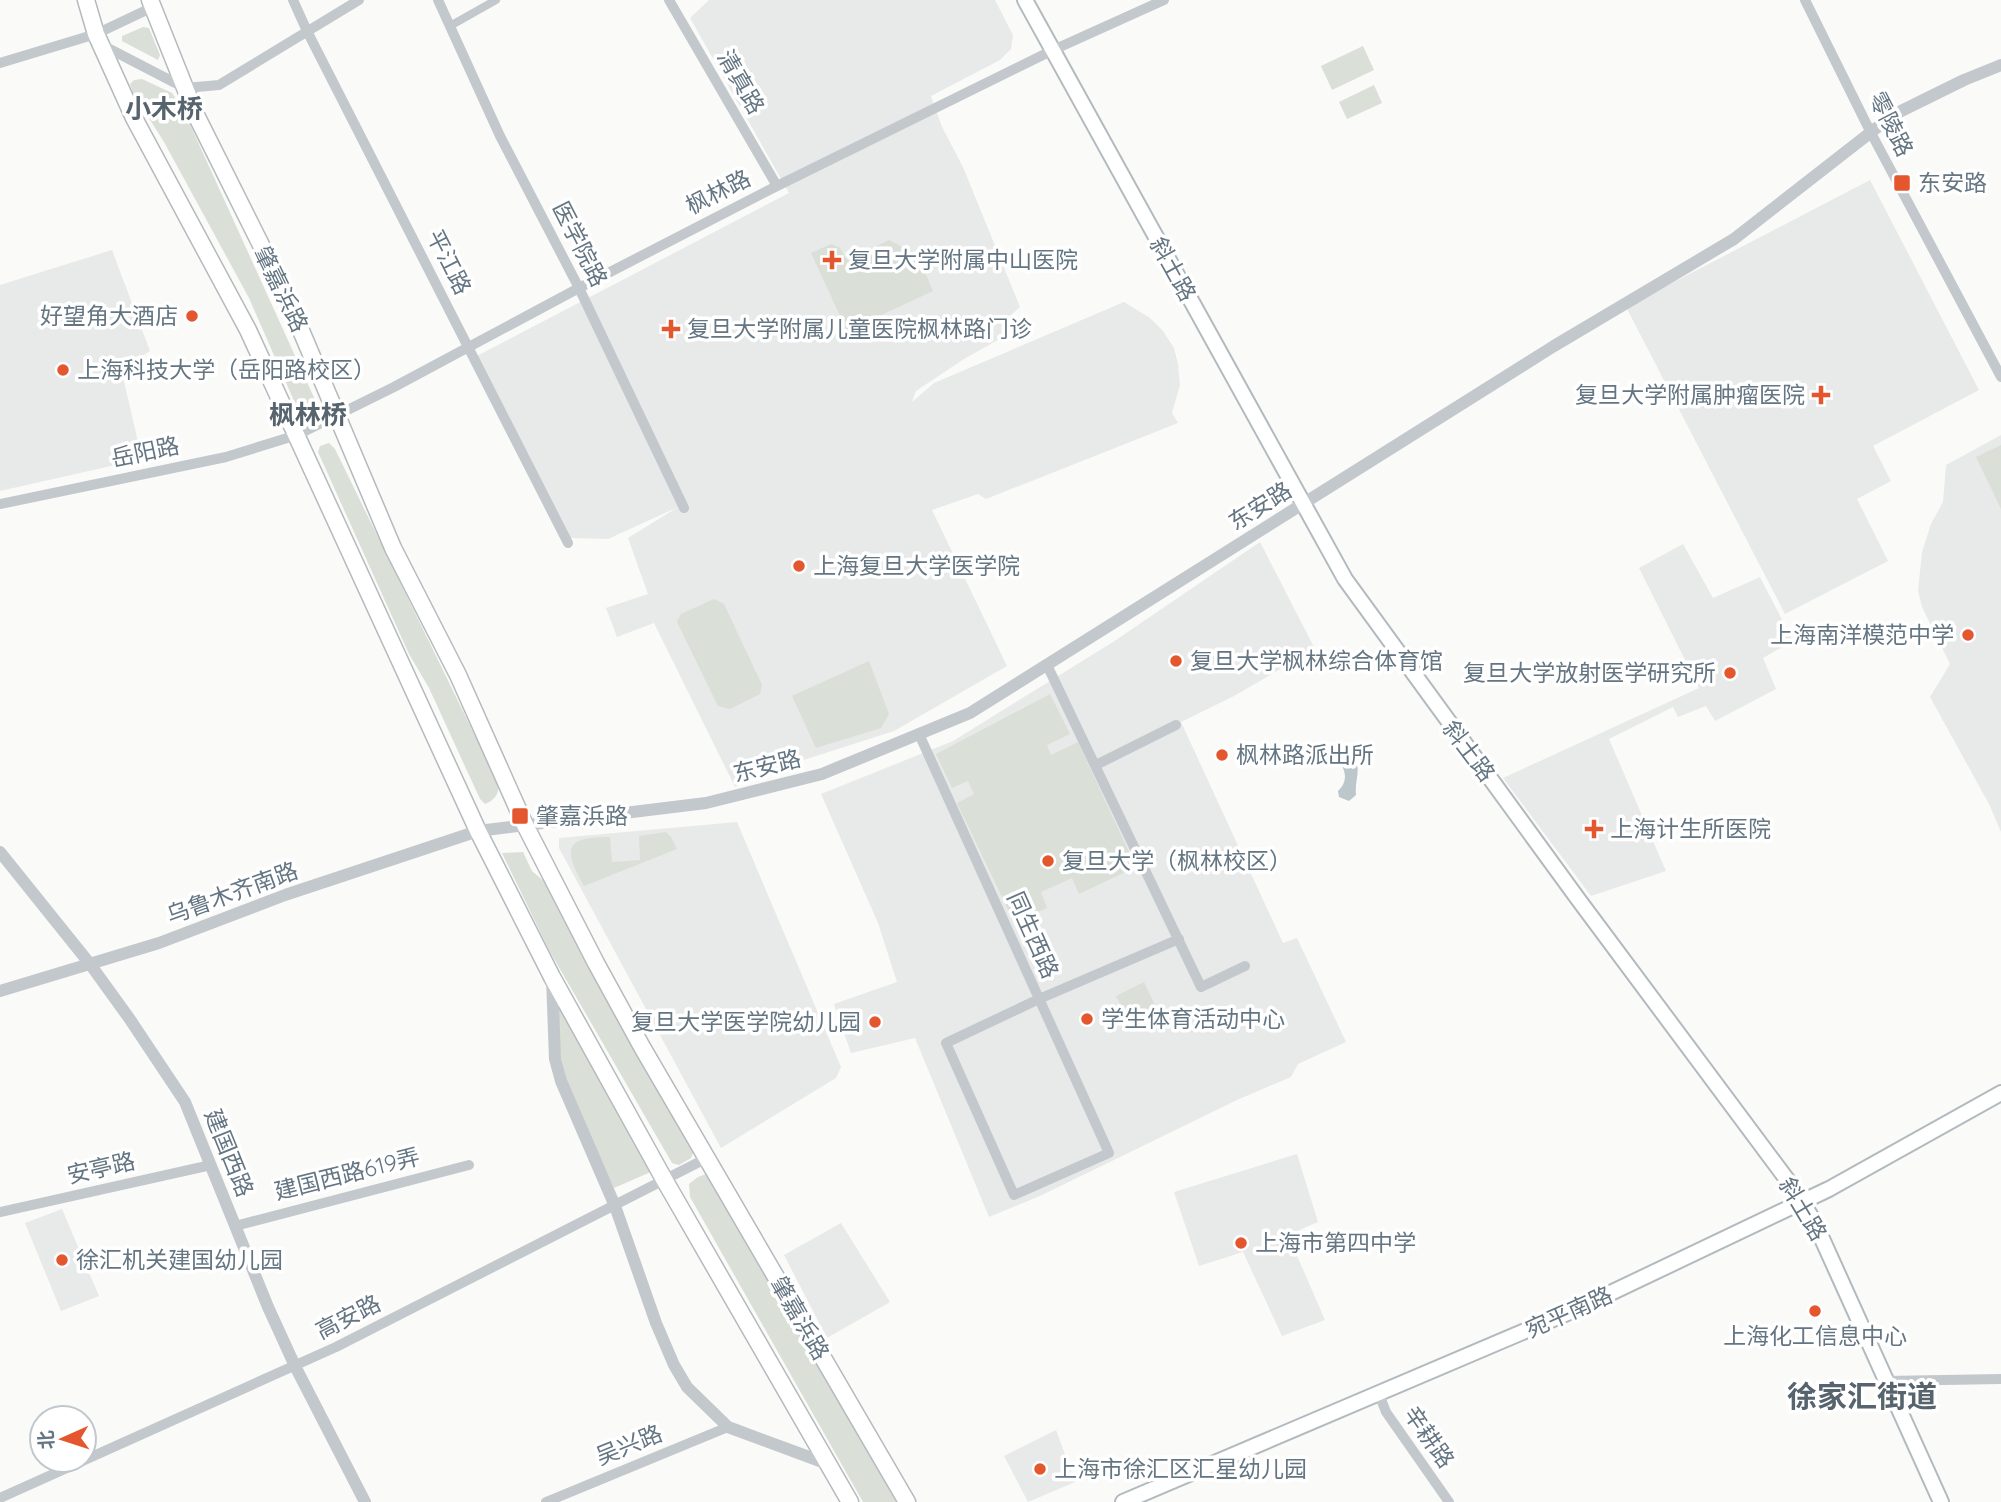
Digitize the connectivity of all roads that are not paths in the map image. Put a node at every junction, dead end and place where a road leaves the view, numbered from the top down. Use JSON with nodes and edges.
{"nodes":[{"id":1,"x":86,"y":0,"type":"edge"},
{"id":2,"x":293,"y":0,"type":"edge"},
{"id":3,"x":359,"y":0,"type":"edge"},
{"id":4,"x":438,"y":0,"type":"edge"},
{"id":5,"x":496,"y":0,"type":"edge"},
{"id":6,"x":669,"y":0,"type":"edge"},
{"id":7,"x":1025,"y":0,"type":"edge"},
{"id":8,"x":1164,"y":0,"type":"edge"},
{"id":9,"x":1804,"y":0,"type":"edge"},
{"id":10,"x":151,"y":3,"type":"edge"},
{"id":11,"x":450,"y":26,"type":"junction"},
{"id":12,"x":307,"y":32,"type":"junction"},
{"id":13,"x":98,"y":39,"type":"junction"},
{"id":14,"x":1051,"y":51,"type":"junction"},
{"id":15,"x":0,"y":63,"type":"edge"},
{"id":16,"x":2001,"y":65,"type":"edge"},
{"id":17,"x":185,"y":88,"type":"junction"},
{"id":18,"x":1870,"y":131,"type":"junction"},
{"id":19,"x":777,"y":186,"type":"junction"},
{"id":20,"x":579,"y":288,"type":"junction"},
{"id":21,"x":469,"y":347,"type":"junction"},
{"id":22,"x":2001,"y":377,"type":"edge"},
{"id":23,"x":338,"y":415,"type":"junction"},
{"id":24,"x":297,"y":435,"type":"junction"},
{"id":25,"x":0,"y":504,"type":"edge"},
{"id":26,"x":1303,"y":504,"type":"junction"},
{"id":27,"x":684,"y":508,"type":"dead end"},
{"id":28,"x":568,"y":542,"type":"dead end"},
{"id":29,"x":1047,"y":665,"type":"junction"},
{"id":30,"x":1177,"y":725,"type":"dead end"},
{"id":31,"x":919,"y":734,"type":"junction"},
{"id":32,"x":1096,"y":765,"type":"junction"},
{"id":33,"x":525,"y":825,"type":"junction"},
{"id":34,"x":478,"y":831,"type":"junction"},
{"id":35,"x":0,"y":852,"type":"edge"},
{"id":36,"x":1178,"y":939,"type":"junction"},
{"id":37,"x":90,"y":964,"type":"junction"},
{"id":38,"x":1245,"y":966,"type":"dead end"},
{"id":39,"x":552,"y":977,"type":"junction"},
{"id":40,"x":0,"y":991,"type":"edge"},
{"id":41,"x":1039,"y":999,"type":"junction"},
{"id":42,"x":2001,"y":1093,"type":"edge"},
{"id":43,"x":708,"y":1158,"type":"junction"},
{"id":44,"x":211,"y":1165,"type":"junction"},
{"id":45,"x":469,"y":1165,"type":"dead end"},
{"id":46,"x":665,"y":1181,"type":"junction"},
{"id":47,"x":1802,"y":1202,"type":"junction"},
{"id":48,"x":615,"y":1206,"type":"junction"},
{"id":49,"x":0,"y":1212,"type":"edge"},
{"id":50,"x":235,"y":1226,"type":"junction"},
{"id":51,"x":295,"y":1366,"type":"junction"},
{"id":52,"x":2001,"y":1379,"type":"edge"},
{"id":53,"x":1885,"y":1381,"type":"junction"},
{"id":54,"x":1379,"y":1394,"type":"junction"},
{"id":55,"x":728,"y":1427,"type":"junction"},
{"id":56,"x":828,"y":1464,"type":"junction"},
{"id":57,"x":0,"y":1498,"type":"edge"},
{"id":58,"x":365,"y":1502,"type":"edge"},
{"id":59,"x":546,"y":1502,"type":"edge"},
{"id":60,"x":850,"y":1502,"type":"edge"},
{"id":61,"x":906,"y":1502,"type":"edge"},
{"id":62,"x":1123,"y":1502,"type":"edge"},
{"id":63,"x":1449,"y":1502,"type":"edge"},
{"id":64,"x":1941,"y":1502,"type":"edge"}],
"edges":[{"from":1,"to":13,"type":"main road","name":"肇嘉浜路"},
{"from":2,"to":12,"type":"street","name":"平江路"},
{"from":3,"to":12,"type":"street"},
{"from":4,"to":11,"type":"street","name":"医学院路"},
{"from":5,"to":11,"type":"street"},
{"from":6,"to":19,"type":"street","name":"清真路"},
{"from":7,"to":14,"type":"main road","name":"斜土路"},
{"from":8,"to":14,"type":"street","name":"枫林路"},
{"from":9,"to":18,"type":"street","name":"零陵路"},
{"from":10,"to":13,"type":"street"},
{"from":10,"to":17,"type":"main road","name":"肇嘉浜路"},
{"from":11,"to":20,"type":"street","name":"医学院路"},
{"from":12,"to":17,"type":"street"},
{"from":12,"to":21,"type":"street","name":"平江路"},
{"from":13,"to":15,"type":"street"},
{"from":13,"to":17,"type":"street"},
{"from":13,"to":24,"type":"main road","name":"肇嘉浜路"},
{"from":14,"to":19,"type":"street","name":"枫林路"},
{"from":14,"to":26,"type":"main road","name":"斜土路"},
{"from":16,"to":18,"type":"street","name":"东安路"},
{"from":17,"to":23,"type":"main road","name":"肇嘉浜路"},
{"from":18,"to":22,"type":"street","name":"零陵路"},
{"from":18,"to":26,"type":"street","name":"东安路"},
{"from":19,"to":20,"type":"street","name":"枫林路"},
{"from":20,"to":21,"type":"street","name":"枫林路"},
{"from":20,"to":27,"type":"street","name":"医学院路"},
{"from":21,"to":23,"type":"street","name":"枫林路"},
{"from":21,"to":28,"type":"street","name":"平江路"},
{"from":23,"to":24,"type":"street","name":"枫林路"},
{"from":23,"to":33,"type":"main road","name":"肇嘉浜路"},
{"from":24,"to":25,"type":"street","name":"岳阳路"},
{"from":24,"to":34,"type":"main road","name":"肇嘉浜路"},
{"from":26,"to":29,"type":"street","name":"东安路"},
{"from":26,"to":47,"type":"main road","name":"斜土路"},
{"from":29,"to":31,"type":"street","name":"东安路"},
{"from":29,"to":32,"type":"street"},
{"from":30,"to":32,"type":"street"},
{"from":31,"to":33,"type":"street","name":"东安路"},
{"from":31,"to":41,"type":"street","name":"同生西路"},
{"from":32,"to":36,"type":"street"},
{"from":33,"to":34,"type":"street","name":"东安路"},
{"from":33,"to":43,"type":"main road","name":"肇嘉浜路"},
{"from":34,"to":37,"type":"street","name":"乌鲁木齐南路"},
{"from":34,"to":39,"type":"main road","name":"肇嘉浜路"},
{"from":35,"to":37,"type":"street","name":"建国西路"},
{"from":36,"to":38,"type":"street"},
{"from":36,"to":41,"type":"street"},
{"from":37,"to":40,"type":"street","name":"乌鲁木齐南路"},
{"from":37,"to":44,"type":"street","name":"建国西路"},
{"from":39,"to":46,"type":"main road","name":"肇嘉浜路"},
{"from":39,"to":48,"type":"street","name":"肇嘉浜路"},
{"from":41,"to":41,"type":"street","name":"同生西路"},
{"from":42,"to":47,"type":"main road","name":"宛平南路"},
{"from":43,"to":46,"type":"street","name":"高安路"},
{"from":43,"to":61,"type":"main road","name":"肇嘉浜路"},
{"from":44,"to":49,"type":"street","name":"安亭路"},
{"from":44,"to":50,"type":"street","name":"建国西路"},
{"from":45,"to":50,"type":"street","name":"建国西路619弄"},
{"from":46,"to":48,"type":"street","name":"高安路"},
{"from":46,"to":56,"type":"main road","name":"肇嘉浜路"},
{"from":47,"to":53,"type":"main road","name":"斜土路"},
{"from":47,"to":54,"type":"main road","name":"宛平南路"},
{"from":48,"to":51,"type":"street","name":"高安路"},
{"from":48,"to":55,"type":"street","name":"肇嘉浜路"},
{"from":50,"to":51,"type":"street","name":"建国西路"},
{"from":51,"to":57,"type":"street","name":"高安路"},
{"from":51,"to":58,"type":"street","name":"建国西路"},
{"from":52,"to":53,"type":"street"},
{"from":53,"to":64,"type":"main road","name":"斜土路"},
{"from":54,"to":62,"type":"main road","name":"宛平南路"},
{"from":54,"to":63,"type":"street","name":"辛耕路"},
{"from":55,"to":56,"type":"street","name":"肇嘉浜路"},
{"from":55,"to":59,"type":"street","name":"吴兴路"},
{"from":56,"to":60,"type":"main road","name":"肇嘉浜路"}]}
